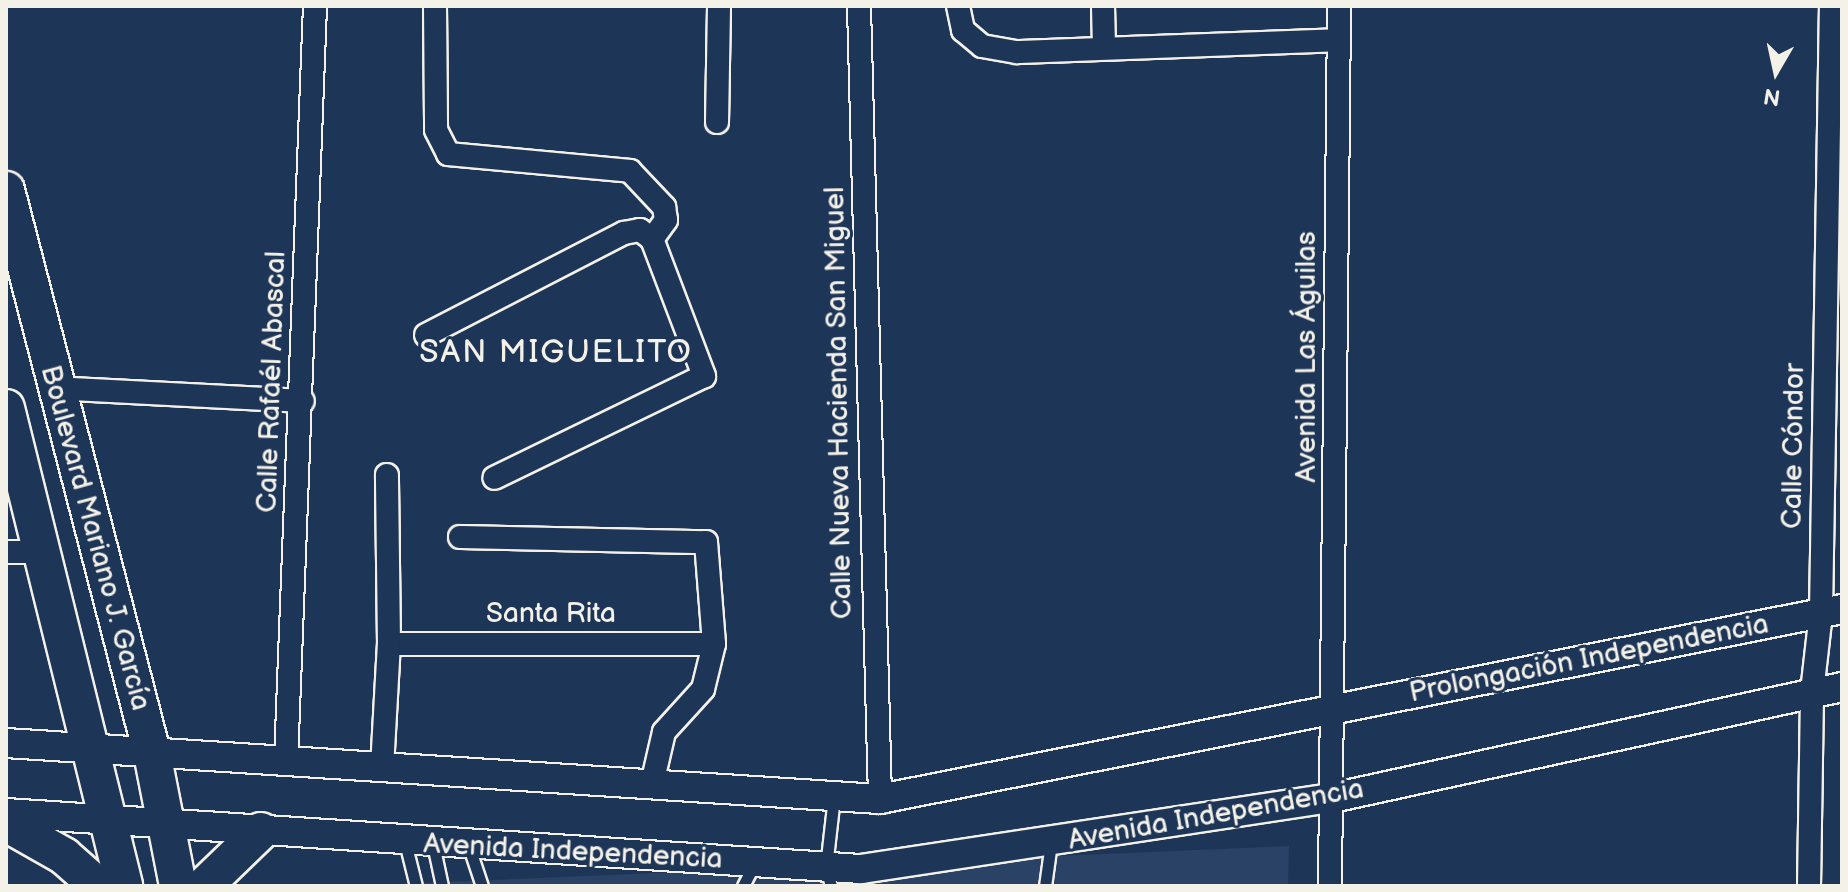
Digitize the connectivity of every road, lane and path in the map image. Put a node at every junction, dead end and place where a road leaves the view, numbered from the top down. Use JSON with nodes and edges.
{"nodes":[{"id":1,"x":315,"y":6,"type":"edge"},
{"id":2,"x":435,"y":6,"type":"edge"},
{"id":3,"x":719,"y":6,"type":"edge"},
{"id":4,"x":859,"y":6,"type":"edge"},
{"id":5,"x":958,"y":6,"type":"edge"},
{"id":6,"x":1103,"y":6,"type":"edge"},
{"id":7,"x":1339,"y":6,"type":"edge"},
{"id":8,"x":1831,"y":6,"type":"edge"},
{"id":9,"x":1339,"y":40,"type":"junction"},
{"id":10,"x":1104,"y":46,"type":"junction"},
{"id":11,"x":717,"y":122,"type":"dead end"},
{"id":12,"x":6,"y":190,"type":"edge"},
{"id":13,"x":652,"y":239,"type":"junction"},
{"id":14,"x":426,"y":335,"type":"dead end"},
{"id":15,"x":54,"y":388,"type":"junction"},
{"id":16,"x":303,"y":401,"type":"junction"},
{"id":17,"x":6,"y":408,"type":"edge"},
{"id":18,"x":387,"y":475,"type":"dead end"},
{"id":19,"x":494,"y":478,"type":"dead end"},
{"id":20,"x":460,"y":537,"type":"dead end"},
{"id":21,"x":23,"y":552,"type":"edge"},
{"id":22,"x":1832,"y":611,"type":"edge"},
{"id":23,"x":389,"y":644,"type":"junction"},
{"id":24,"x":714,"y":644,"type":"junction"},
{"id":25,"x":1842,"y":687,"type":"edge"},
{"id":26,"x":1812,"y":692,"type":"junction"},
{"id":27,"x":1336,"y":708,"type":"junction"},
{"id":28,"x":6,"y":743,"type":"edge"},
{"id":29,"x":91,"y":748,"type":"junction"},
{"id":30,"x":152,"y":753,"type":"junction"},
{"id":31,"x":286,"y":761,"type":"junction"},
{"id":32,"x":382,"y":768,"type":"junction"},
{"id":33,"x":652,"y":784,"type":"junction"},
{"id":34,"x":834,"y":797,"type":"junction"},
{"id":35,"x":1332,"y":798,"type":"junction"},
{"id":36,"x":880,"y":799,"type":"junction"},
{"id":37,"x":6,"y":813,"type":"edge"},
{"id":38,"x":110,"y":821,"type":"junction"},
{"id":39,"x":6,"y":823,"type":"edge"},
{"id":40,"x":169,"y":824,"type":"junction"},
{"id":41,"x":261,"y":831,"type":"junction"},
{"id":42,"x":1051,"y":842,"type":"junction"},
{"id":43,"x":419,"y":843,"type":"junction"},
{"id":44,"x":469,"y":846,"type":"junction"},
{"id":45,"x":749,"y":874,"type":"edge"},
{"id":46,"x":828,"y":876,"type":"edge"},
{"id":47,"x":98,"y":886,"type":"edge"},
{"id":48,"x":124,"y":886,"type":"edge"},
{"id":49,"x":178,"y":886,"type":"edge"},
{"id":50,"x":204,"y":886,"type":"edge"},
{"id":51,"x":416,"y":886,"type":"edge"},
{"id":52,"x":442,"y":886,"type":"edge"},
{"id":53,"x":482,"y":886,"type":"edge"},
{"id":54,"x":1045,"y":886,"type":"edge"},
{"id":55,"x":1330,"y":886,"type":"edge"},
{"id":56,"x":1809,"y":886,"type":"edge"}],
"edges":[{"from":1,"to":16,"type":"street","name":"Calle Rafaél Abascal"},
{"from":2,"to":13,"type":"street"},
{"from":3,"to":11,"type":"street"},
{"from":4,"to":36,"type":"street","name":"Calle Nueva Hacienda San Miguel"},
{"from":5,"to":10,"type":"street"},
{"from":6,"to":10,"type":"street"},
{"from":7,"to":9,"type":"street","name":"Avenida Las Águilas"},
{"from":8,"to":22,"type":"street","name":"Calle Cóndor"},
{"from":9,"to":10,"type":"street"},
{"from":9,"to":27,"type":"street","name":"Avenida Las Águilas"},
{"from":12,"to":15,"type":"main road","name":"Boulevard Mariano J. García"},
{"from":13,"to":14,"type":"street"},
{"from":13,"to":19,"type":"street"},
{"from":15,"to":16,"type":"street"},
{"from":15,"to":30,"type":"main road","name":"Boulevard Mariano J. García"},
{"from":16,"to":31,"type":"street","name":"Calle Rafaél Abascal"},
{"from":17,"to":21,"type":"main road","name":"Boulevard Mariano J. García"},
{"from":18,"to":23,"type":"street"},
{"from":20,"to":24,"type":"street"},
{"from":21,"to":29,"type":"main road","name":"Boulevard Mariano J. García"},
{"from":22,"to":26,"type":"street","name":"Calle Cóndor"},
{"from":22,"to":27,"type":"street","name":"Prolongación Independencia"},
{"from":23,"to":24,"type":"street","name":"Santa Rita"},
{"from":23,"to":32,"type":"street"},
{"from":24,"to":33,"type":"street"},
{"from":25,"to":26,"type":"street"},
{"from":26,"to":35,"type":"street","name":"Avenida Independencia"},
{"from":26,"to":56,"type":"street","name":"Calle Cóndor"},
{"from":27,"to":35,"type":"street","name":"Avenida Las Águilas"},
{"from":27,"to":36,"type":"street"},
{"from":28,"to":29,"type":"street"},
{"from":29,"to":30,"type":"street"},
{"from":29,"to":38,"type":"main road","name":"Boulevard Mariano J. García"},
{"from":30,"to":31,"type":"street"},
{"from":30,"to":40,"type":"main road","name":"Boulevard Mariano J. García"},
{"from":31,"to":32,"type":"street"},
{"from":32,"to":33,"type":"street"},
{"from":33,"to":34,"type":"street"},
{"from":34,"to":36,"type":"street"},
{"from":34,"to":46,"type":"lane"},
{"from":35,"to":42,"type":"street","name":"Avenida Independencia"},
{"from":35,"to":55,"type":"street","name":"Avenida Las Águilas"},
{"from":37,"to":38,"type":"street","name":"Avenida Independencia"},
{"from":38,"to":40,"type":"street","name":"Avenida Independencia"},
{"from":38,"to":48,"type":"main road","name":"Boulevard Mariano J. García"},
{"from":39,"to":47,"type":"main road"},
{"from":40,"to":41,"type":"street","name":"Avenida Independencia"},
{"from":40,"to":49,"type":"main road","name":"Boulevard Mariano J. García"},
{"from":41,"to":43,"type":"street","name":"Avenida Independencia"},
{"from":41,"to":50,"type":"main road"},
{"from":42,"to":46,"type":"street","name":"Avenida Independencia"},
{"from":42,"to":54,"type":"lane"},
{"from":43,"to":44,"type":"street","name":"Avenida Independencia"},
{"from":43,"to":51,"type":"lane"},
{"from":43,"to":52,"type":"lane"},
{"from":44,"to":45,"type":"street","name":"Avenida Independencia"},
{"from":44,"to":53,"type":"lane"},
{"from":45,"to":46,"type":"street","name":"Avenida Independencia"}]}
